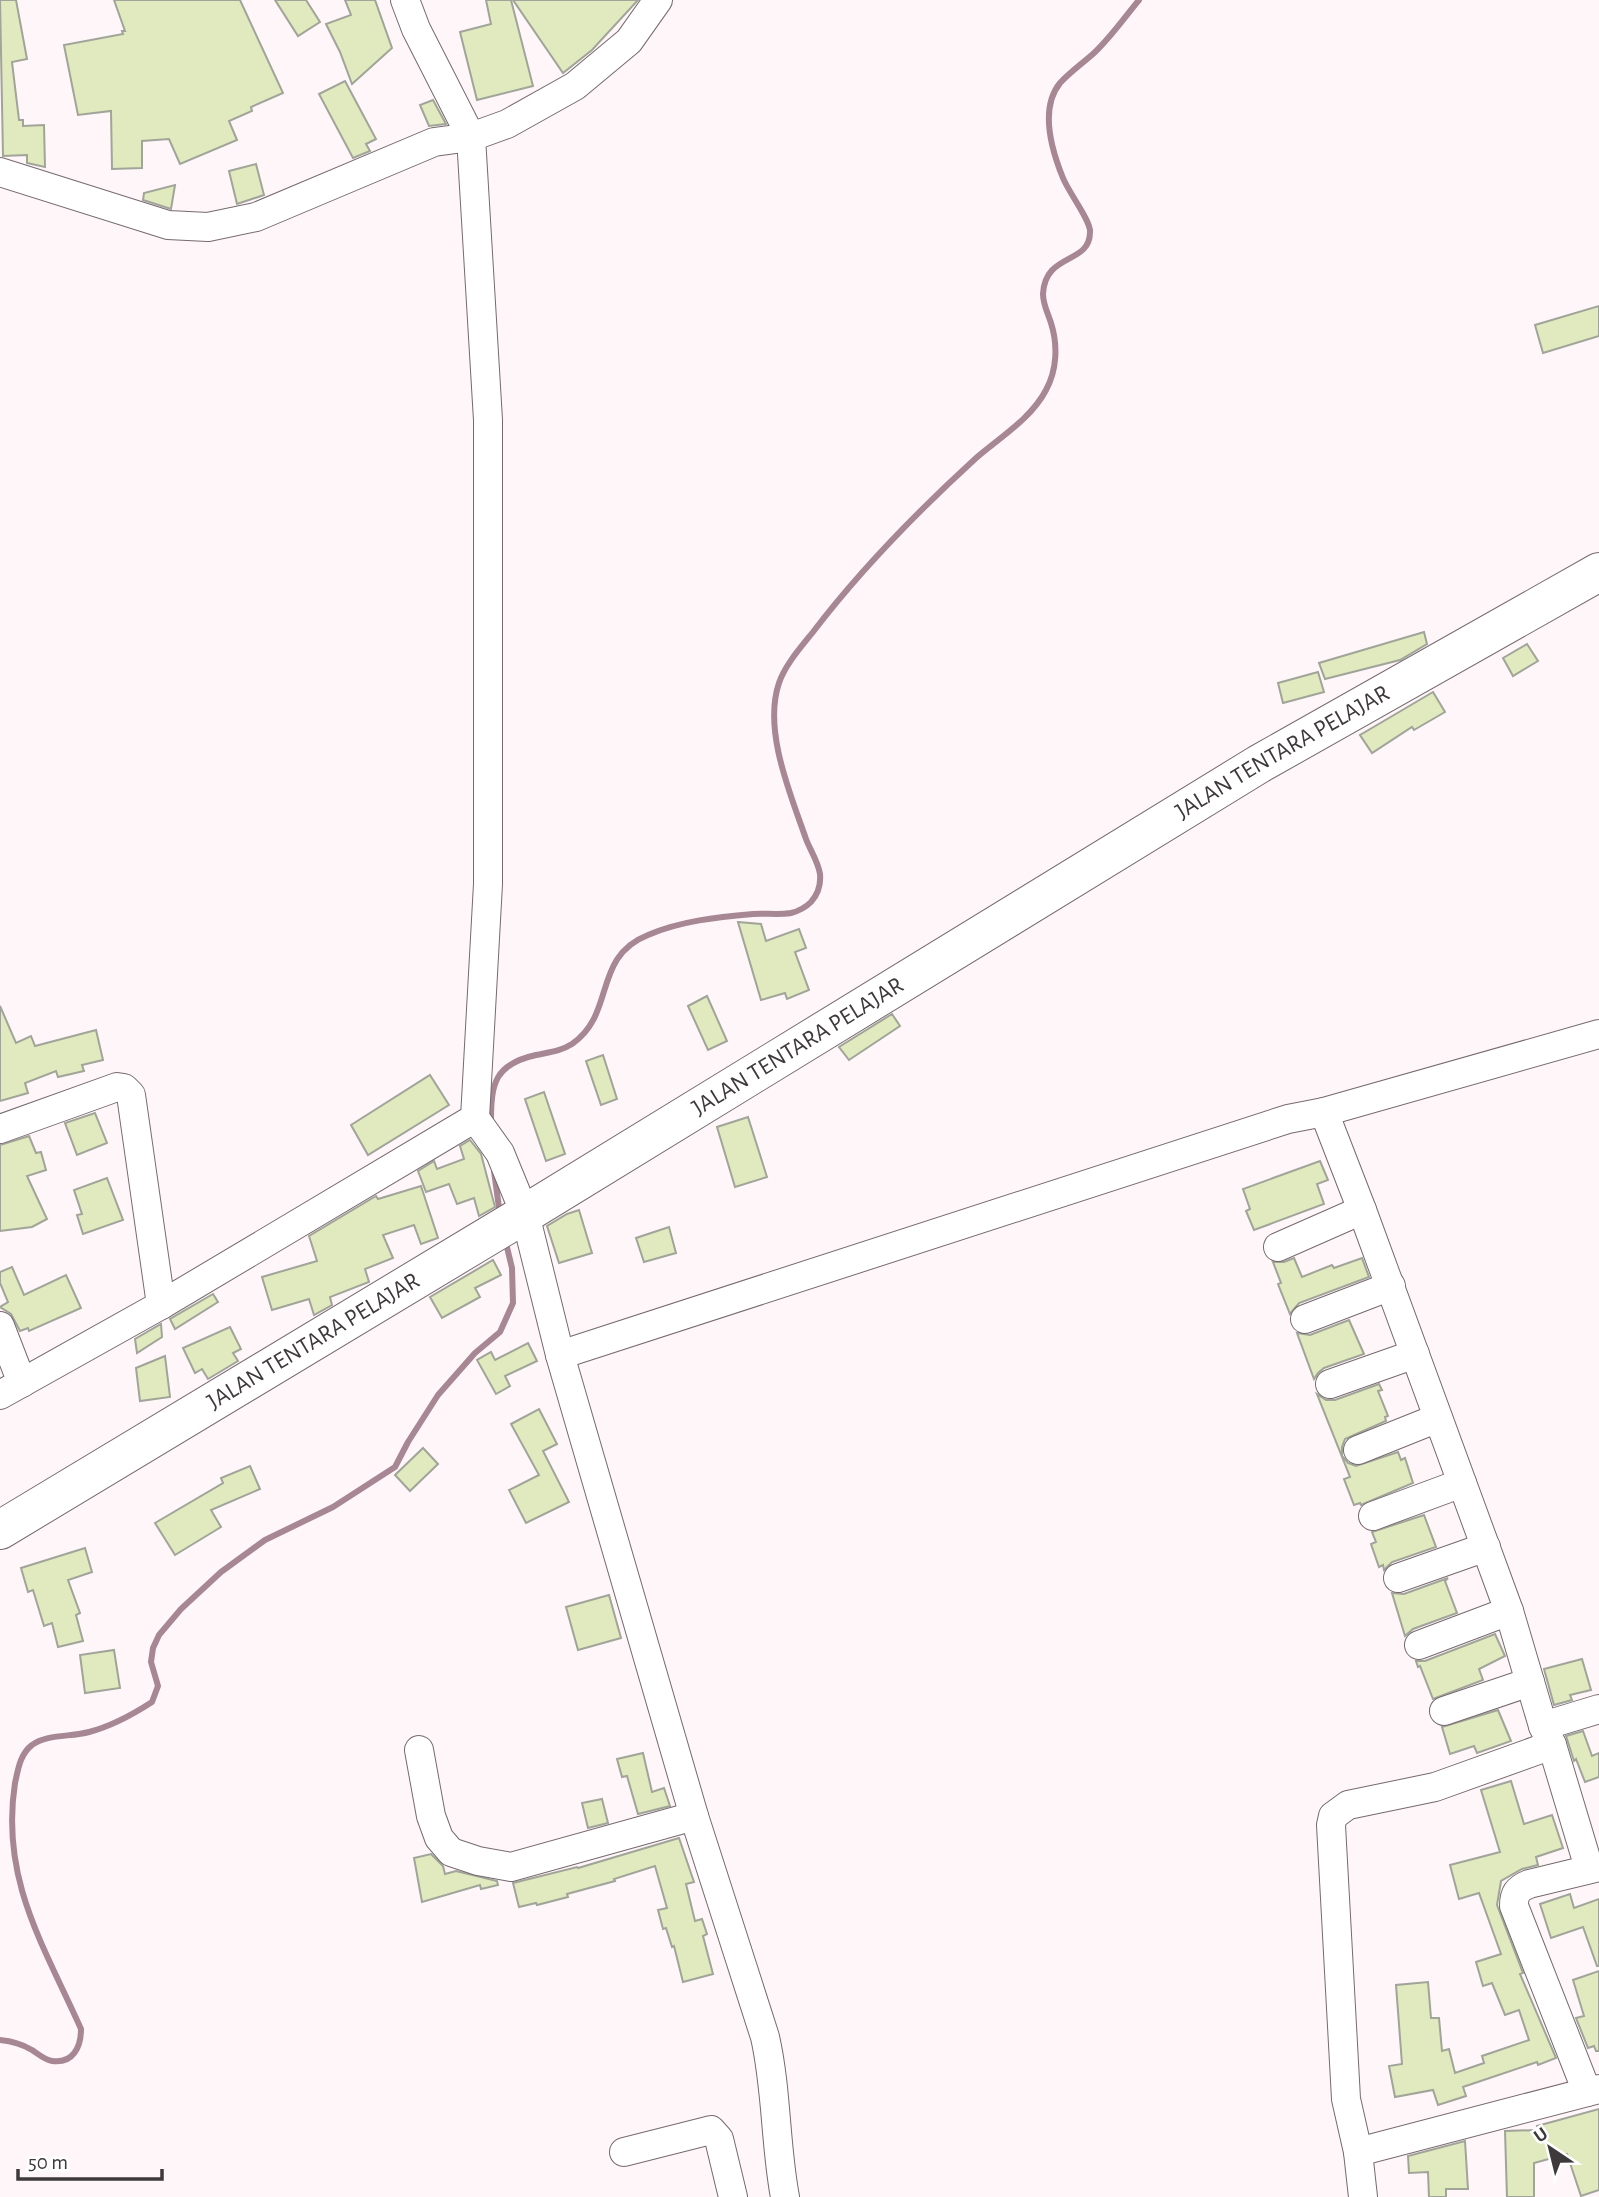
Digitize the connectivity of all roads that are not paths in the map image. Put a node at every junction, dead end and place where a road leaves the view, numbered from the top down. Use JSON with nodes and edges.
{"nodes":[{"id":1,"x":405,"y":0,"type":"edge"},
{"id":2,"x":658,"y":0,"type":"edge"},
{"id":3,"x":471,"y":137,"type":"junction"},
{"id":4,"x":0,"y":172,"type":"edge"},
{"id":5,"x":1599,"y":572,"type":"edge"},
{"id":6,"x":1599,"y":1034,"type":"edge"},
{"id":7,"x":1324,"y":1112,"type":"junction"},
{"id":8,"x":479,"y":1122,"type":"junction"},
{"id":9,"x":0,"y":1129,"type":"edge"},
{"id":10,"x":1362,"y":1210,"type":"junction"},
{"id":11,"x":520,"y":1217,"type":"junction"},
{"id":12,"x":1278,"y":1247,"type":"dead end"},
{"id":13,"x":1391,"y":1286,"type":"junction"},
{"id":14,"x":161,"y":1305,"type":"junction"},
{"id":15,"x":1305,"y":1319,"type":"dead end"},
{"id":16,"x":0,"y":1326,"type":"edge"},
{"id":17,"x":560,"y":1354,"type":"junction"},
{"id":18,"x":1415,"y":1354,"type":"junction"},
{"id":19,"x":1330,"y":1384,"type":"dead end"},
{"id":20,"x":11,"y":1389,"type":"edge"},
{"id":21,"x":1438,"y":1418,"type":"junction"},
{"id":22,"x":1358,"y":1450,"type":"dead end"},
{"id":23,"x":1462,"y":1483,"type":"junction"},
{"id":24,"x":1373,"y":1516,"type":"dead end"},
{"id":25,"x":0,"y":1530,"type":"edge"},
{"id":26,"x":1486,"y":1548,"type":"junction"},
{"id":27,"x":1398,"y":1578,"type":"dead end"},
{"id":28,"x":1509,"y":1611,"type":"junction"},
{"id":29,"x":1419,"y":1645,"type":"dead end"},
{"id":30,"x":1530,"y":1682,"type":"junction"},
{"id":31,"x":1599,"y":1709,"type":"edge"},
{"id":32,"x":1444,"y":1710,"type":"dead end"},
{"id":33,"x":1548,"y":1736,"type":"junction"},
{"id":34,"x":419,"y":1749,"type":"dead end"},
{"id":35,"x":694,"y":1816,"type":"junction"},
{"id":36,"x":1594,"y":1868,"type":"edge"},
{"id":37,"x":1593,"y":2090,"type":"edge"},
{"id":38,"x":624,"y":2152,"type":"dead end"},
{"id":39,"x":1358,"y":2152,"type":"junction"},
{"id":40,"x":733,"y":2197,"type":"edge"},
{"id":41,"x":785,"y":2197,"type":"edge"},
{"id":42,"x":1363,"y":2197,"type":"edge"}],
"edges":[{"from":1,"to":3,"type":"street"},
{"from":2,"to":3,"type":"street"},
{"from":3,"to":4,"type":"street"},
{"from":3,"to":8,"type":"street"},
{"from":5,"to":11,"type":"highway","name":"JALAN TENTARA PELAJAR"},
{"from":6,"to":7,"type":"street"},
{"from":7,"to":10,"type":"street"},
{"from":7,"to":17,"type":"street"},
{"from":8,"to":11,"type":"street"},
{"from":8,"to":14,"type":"street"},
{"from":9,"to":14,"type":"street"},
{"from":10,"to":12,"type":"street"},
{"from":10,"to":13,"type":"street"},
{"from":11,"to":17,"type":"street"},
{"from":11,"to":25,"type":"highway","name":"JALAN TENTARA PELAJAR"},
{"from":13,"to":15,"type":"street"},
{"from":13,"to":18,"type":"street"},
{"from":14,"to":20,"type":"street"},
{"from":16,"to":20,"type":"street"},
{"from":17,"to":35,"type":"street"},
{"from":18,"to":19,"type":"street"},
{"from":18,"to":21,"type":"street"},
{"from":21,"to":22,"type":"street"},
{"from":21,"to":23,"type":"street"},
{"from":23,"to":24,"type":"street"},
{"from":23,"to":26,"type":"street"},
{"from":26,"to":27,"type":"street"},
{"from":26,"to":28,"type":"street"},
{"from":28,"to":29,"type":"street"},
{"from":28,"to":30,"type":"street"},
{"from":30,"to":32,"type":"street"},
{"from":30,"to":33,"type":"street"},
{"from":31,"to":33,"type":"street"},
{"from":33,"to":36,"type":"street"},
{"from":33,"to":39,"type":"street"},
{"from":34,"to":35,"type":"street"},
{"from":35,"to":41,"type":"street"},
{"from":36,"to":37,"type":"street"},
{"from":37,"to":39,"type":"street"},
{"from":38,"to":40,"type":"street"},
{"from":39,"to":42,"type":"street"}]}
